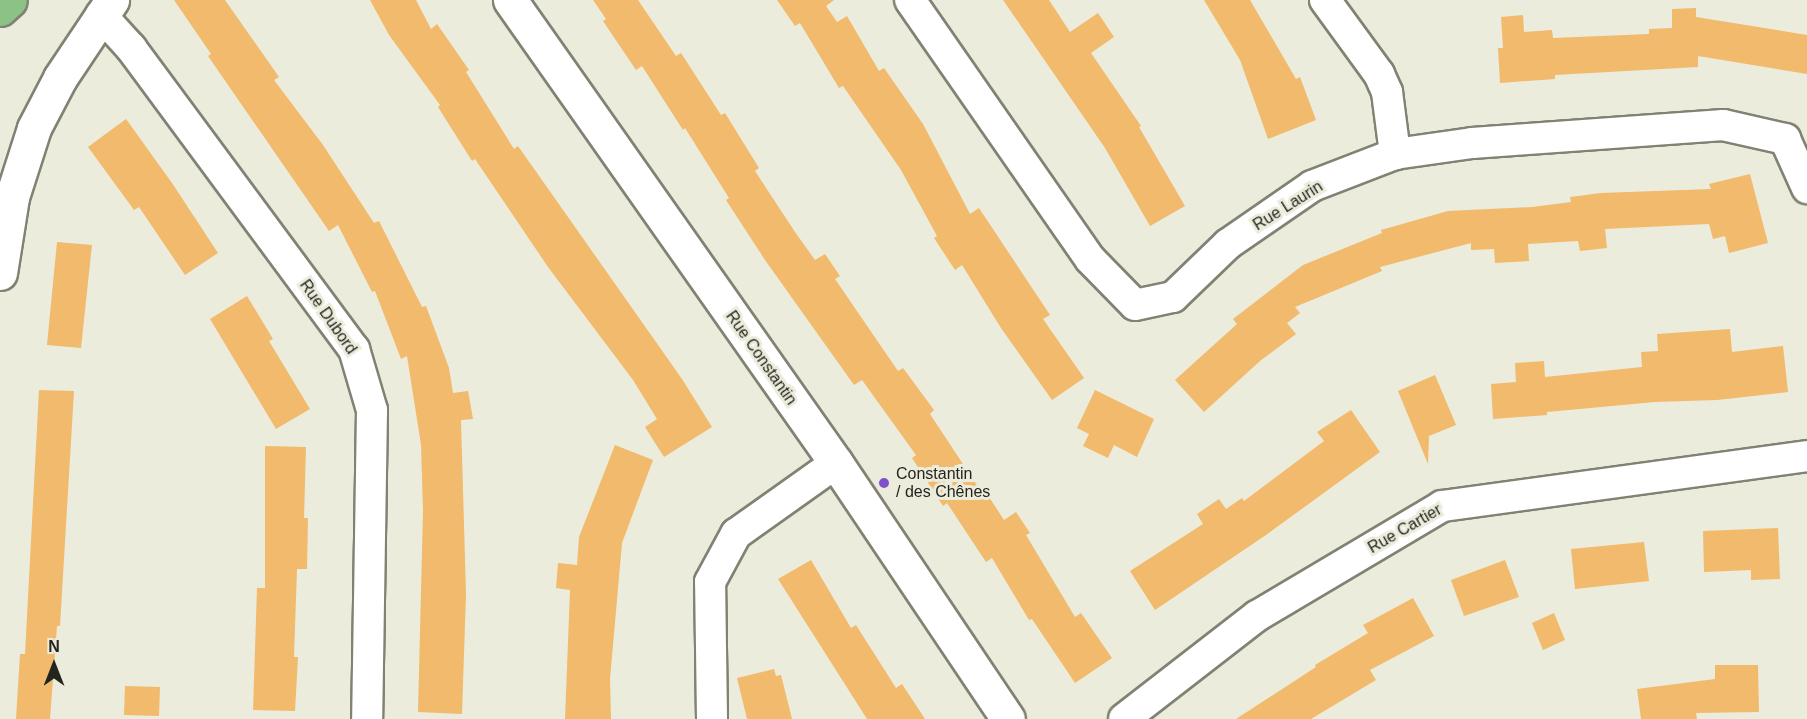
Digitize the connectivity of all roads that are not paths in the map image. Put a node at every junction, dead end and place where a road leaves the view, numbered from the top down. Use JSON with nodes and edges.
{"nodes":[{"id":1,"x":10,"y":0,"type":"edge"},
{"id":2,"x":510,"y":0,"type":"edge"},
{"id":3,"x":910,"y":0,"type":"edge"},
{"id":4,"x":1325,"y":0,"type":"edge"},
{"id":5,"x":106,"y":7,"type":"edge"},
{"id":6,"x":0,"y":9,"type":"edge"},
{"id":7,"x":1395,"y":154,"type":"junction"},
{"id":8,"x":1807,"y":188,"type":"edge"},
{"id":9,"x":0,"y":273,"type":"edge"},
{"id":10,"x":1807,"y":456,"type":"edge"},
{"id":11,"x":836,"y":463,"type":"junction"},
{"id":12,"x":367,"y":719,"type":"edge"},
{"id":13,"x":712,"y":719,"type":"edge"},
{"id":14,"x":1008,"y":719,"type":"edge"},
{"id":15,"x":1124,"y":719,"type":"edge"}],
"edges":[{"from":1,"to":6,"type":"highway"},
{"from":2,"to":11,"type":"street","name":"Rue Constantin"},
{"from":3,"to":7,"type":"street","name":"Rue Laurin"},
{"from":4,"to":7,"type":"street"},
{"from":5,"to":9,"type":"street"},
{"from":5,"to":12,"type":"street","name":"Rue Dubord"},
{"from":7,"to":8,"type":"street","name":"Rue Laurin"},
{"from":10,"to":15,"type":"street","name":"Rue Cartier"},
{"from":11,"to":13,"type":"street"},
{"from":11,"to":14,"type":"street","name":"Rue Constantin"}]}
